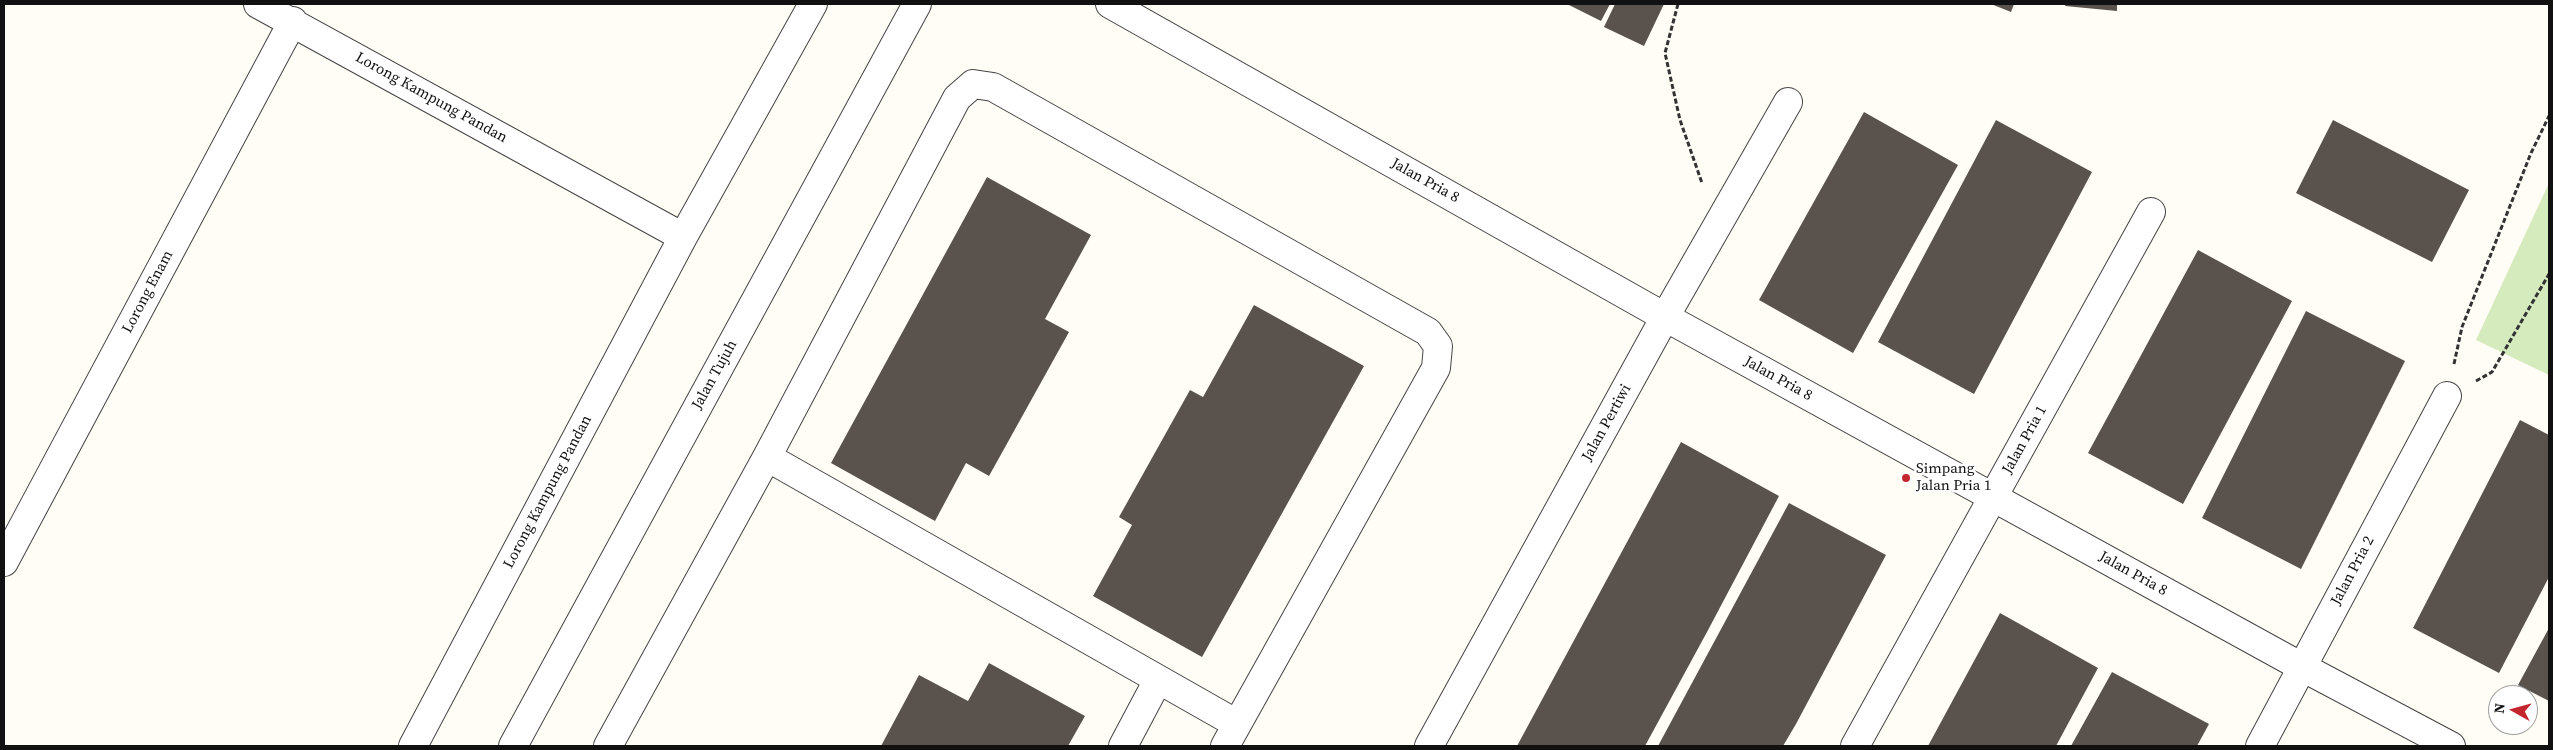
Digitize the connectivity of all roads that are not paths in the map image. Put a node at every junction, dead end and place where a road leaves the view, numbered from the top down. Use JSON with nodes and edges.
{"nodes":[{"id":1,"x":258,"y":4,"type":"edge"},
{"id":2,"x":813,"y":4,"type":"edge"},
{"id":3,"x":917,"y":4,"type":"edge"},
{"id":4,"x":1110,"y":4,"type":"edge"},
{"id":5,"x":292,"y":21,"type":"junction"},
{"id":6,"x":1788,"y":102,"type":"dead end"},
{"id":7,"x":2151,"y":212,"type":"dead end"},
{"id":8,"x":682,"y":238,"type":"junction"},
{"id":9,"x":1665,"y":317,"type":"junction"},
{"id":10,"x":2447,"y":396,"type":"road end"},
{"id":11,"x":767,"y":457,"type":"junction"},
{"id":12,"x":1994,"y":497,"type":"junction"},
{"id":13,"x":4,"y":562,"type":"edge"},
{"id":14,"x":2302,"y":667,"type":"junction"},
{"id":15,"x":1158,"y":680,"type":"junction"},
{"id":16,"x":1231,"y":735,"type":"edge"},
{"id":17,"x":413,"y":746,"type":"edge"},
{"id":18,"x":513,"y":746,"type":"edge"},
{"id":19,"x":608,"y":746,"type":"edge"},
{"id":20,"x":1123,"y":746,"type":"edge"},
{"id":21,"x":1429,"y":746,"type":"edge"},
{"id":22,"x":1855,"y":746,"type":"edge"},
{"id":23,"x":2260,"y":746,"type":"edge"},
{"id":24,"x":2451,"y":746,"type":"edge"}],
"edges":[{"from":1,"to":5,"type":"street","name":"Lorong Kampung Pandan"},
{"from":2,"to":8,"type":"street","name":"Lorong Kampung Pandan"},
{"from":3,"to":18,"type":"street","name":"Jalan Tujuh"},
{"from":4,"to":9,"type":"street","name":"Jalan Pria 8"},
{"from":5,"to":8,"type":"street","name":"Lorong Kampung Pandan"},
{"from":5,"to":13,"type":"street","name":"Lorong Enam"},
{"from":6,"to":9,"type":"street","name":"Jalan Pertiwi"},
{"from":7,"to":12,"type":"street","name":"Jalan Pria 1"},
{"from":8,"to":17,"type":"street","name":"Lorong Kampung Pandan"},
{"from":9,"to":12,"type":"street","name":"Jalan Pria 8"},
{"from":9,"to":21,"type":"street","name":"Jalan Pertiwi"},
{"from":10,"to":14,"type":"street","name":"Jalan Pria 2"},
{"from":11,"to":15,"type":"street"},
{"from":11,"to":16,"type":"street"},
{"from":11,"to":19,"type":"street"},
{"from":12,"to":14,"type":"street","name":"Jalan Pria 8"},
{"from":12,"to":22,"type":"street","name":"Jalan Pria 1"},
{"from":14,"to":23,"type":"street","name":"Jalan Pria 2"},
{"from":14,"to":24,"type":"street","name":"Jalan Pria 8"},
{"from":15,"to":16,"type":"street"},
{"from":15,"to":20,"type":"street"}]}
